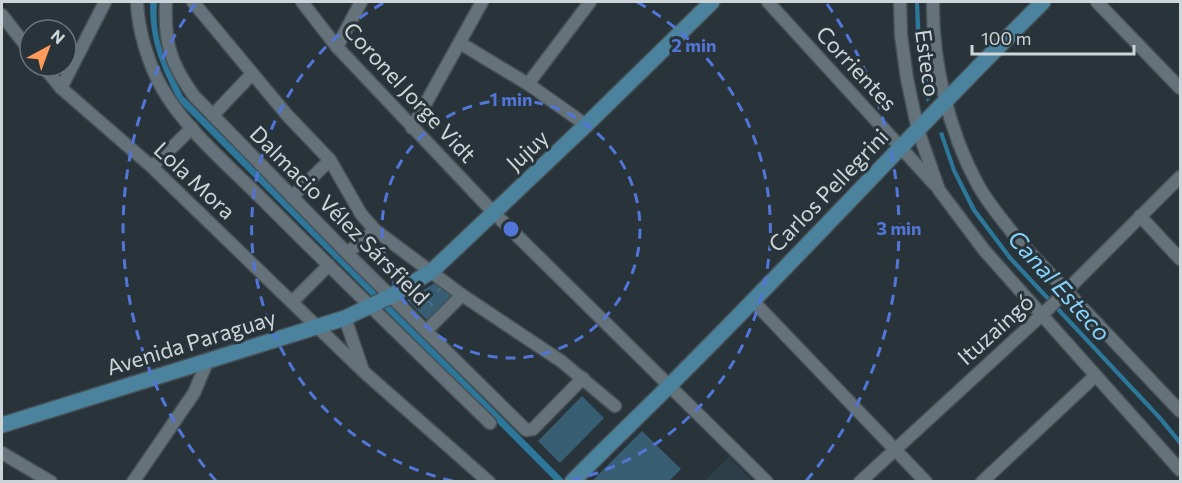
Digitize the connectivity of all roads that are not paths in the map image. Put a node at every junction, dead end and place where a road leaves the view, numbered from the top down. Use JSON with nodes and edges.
{"nodes":[{"id":1,"x":105,"y":2,"type":"edge"},
{"id":2,"x":137,"y":2,"type":"edge"},
{"id":3,"x":166,"y":2,"type":"edge"},
{"id":4,"x":193,"y":2,"type":"edge"},
{"id":5,"x":302,"y":2,"type":"edge"},
{"id":6,"x":361,"y":2,"type":"edge"},
{"id":7,"x":482,"y":2,"type":"edge"},
{"id":8,"x":590,"y":2,"type":"edge"},
{"id":9,"x":712,"y":2,"type":"edge"},
{"id":10,"x":768,"y":2,"type":"edge"},
{"id":11,"x":900,"y":2,"type":"edge"},
{"id":12,"x":933,"y":2,"type":"edge"},
{"id":13,"x":1042,"y":2,"type":"edge"},
{"id":14,"x":1097,"y":2,"type":"edge"},
{"id":15,"x":2,"y":15,"type":"edge"},
{"id":16,"x":18,"y":36,"type":"edge"},
{"id":17,"x":460,"y":43,"type":"junction"},
{"id":18,"x":337,"y":47,"type":"junction"},
{"id":19,"x":252,"y":74,"type":"junction"},
{"id":20,"x":53,"y":78,"type":"edge"},
{"id":21,"x":528,"y":84,"type":"junction"},
{"id":22,"x":61,"y":88,"type":"junction"},
{"id":23,"x":1180,"y":88,"type":"edge"},
{"id":24,"x":945,"y":99,"type":"junction"},
{"id":25,"x":213,"y":115,"type":"junction"},
{"id":26,"x":586,"y":125,"type":"junction"},
{"id":27,"x":192,"y":128,"type":"junction"},
{"id":28,"x":412,"y":128,"type":"junction"},
{"id":29,"x":918,"y":130,"type":"junction"},
{"id":30,"x":902,"y":147,"type":"junction"},
{"id":31,"x":330,"y":160,"type":"junction"},
{"id":32,"x":152,"y":167,"type":"junction"},
{"id":33,"x":1180,"y":177,"type":"edge"},
{"id":34,"x":939,"y":190,"type":"junction"},
{"id":35,"x":292,"y":197,"type":"junction"},
{"id":36,"x":494,"y":213,"type":"junction"},
{"id":37,"x":1140,"y":216,"type":"junction"},
{"id":38,"x":375,"y":230,"type":"junction"},
{"id":39,"x":347,"y":254,"type":"junction"},
{"id":40,"x":1180,"y":259,"type":"edge"},
{"id":41,"x":329,"y":265,"type":"junction"},
{"id":42,"x":432,"y":271,"type":"junction"},
{"id":43,"x":1064,"y":294,"type":"junction"},
{"id":44,"x":462,"y":295,"type":"junction"},
{"id":45,"x":391,"y":296,"type":"junction"},
{"id":46,"x":752,"y":300,"type":"junction"},
{"id":47,"x":292,"y":302,"type":"junction"},
{"id":48,"x":370,"y":307,"type":"junction"},
{"id":49,"x":1044,"y":313,"type":"junction"},
{"id":50,"x":345,"y":318,"type":"junction"},
{"id":51,"x":316,"y":327,"type":"junction"},
{"id":52,"x":426,"y":332,"type":"junction"},
{"id":53,"x":208,"y":360,"type":"junction"},
{"id":54,"x":364,"y":372,"type":"junction"},
{"id":55,"x":1095,"y":376,"type":"junction"},
{"id":56,"x":583,"y":378,"type":"junction"},
{"id":57,"x":669,"y":386,"type":"junction"},
{"id":58,"x":615,"y":406,"type":"dead end"},
{"id":59,"x":1180,"y":411,"type":"edge"},
{"id":60,"x":490,"y":423,"type":"dead end"},
{"id":61,"x":2,"y":424,"type":"edge"},
{"id":62,"x":894,"y":449,"type":"junction"},
{"id":63,"x":5,"y":454,"type":"edge"},
{"id":64,"x":2,"y":468,"type":"edge"},
{"id":65,"x":1180,"y":470,"type":"edge"},
{"id":66,"x":51,"y":482,"type":"edge"},
{"id":67,"x":133,"y":482,"type":"edge"},
{"id":68,"x":489,"y":482,"type":"edge"},
{"id":69,"x":572,"y":482,"type":"edge"},
{"id":70,"x":767,"y":482,"type":"edge"},
{"id":71,"x":860,"y":482,"type":"edge"},
{"id":72,"x":927,"y":482,"type":"edge"},
{"id":73,"x":982,"y":482,"type":"edge"}],
"edges":[{"from":1,"to":22,"type":"street"},
{"from":2,"to":27,"type":"street","name":"Dalmacio Vélez Sársfield"},
{"from":3,"to":25,"type":"street","name":"Dalmacio Vélez Sársfield"},
{"from":4,"to":19,"type":"street"},
{"from":5,"to":18,"type":"street","name":"Coronel Jorge Vidt"},
{"from":6,"to":18,"type":"street"},
{"from":7,"to":17,"type":"street"},
{"from":8,"to":21,"type":"street"},
{"from":9,"to":26,"type":"main road","name":"Jujuy"},
{"from":10,"to":30,"type":"street","name":"Corrientes"},
{"from":11,"to":29,"type":"street","name":"Esteco"},
{"from":12,"to":24,"type":"street","name":"Esteco"},
{"from":13,"to":24,"type":"main road","name":"Carlos Pellegrini"},
{"from":14,"to":23,"type":"street"},
{"from":15,"to":16,"type":"street"},
{"from":17,"to":21,"type":"street"},
{"from":17,"to":28,"type":"street"},
{"from":18,"to":28,"type":"street","name":"Coronel Jorge Vidt"},
{"from":19,"to":25,"type":"street"},
{"from":19,"to":31,"type":"street"},
{"from":20,"to":22,"type":"street","name":"Lola Mora"},
{"from":21,"to":26,"type":"street"},
{"from":22,"to":32,"type":"street","name":"Lola Mora"},
{"from":24,"to":29,"type":"main road","name":"Carlos Pellegrini"},
{"from":24,"to":43,"type":"street"},
{"from":25,"to":35,"type":"street","name":"Dalmacio Vélez Sársfield"},
{"from":26,"to":36,"type":"main road","name":"Jujuy"},
{"from":27,"to":32,"type":"street"},
{"from":27,"to":41,"type":"street","name":"Dalmacio Vélez Sársfield"},
{"from":28,"to":36,"type":"street","name":"Coronel Jorge Vidt"},
{"from":29,"to":30,"type":"main road","name":"Carlos Pellegrini"},
{"from":29,"to":34,"type":"street","name":"Corrientes"},
{"from":30,"to":34,"type":"street","name":"Corrientes"},
{"from":30,"to":46,"type":"main road","name":"Carlos Pellegrini"},
{"from":31,"to":35,"type":"street"},
{"from":31,"to":38,"type":"street"},
{"from":32,"to":47,"type":"street","name":"Lola Mora"},
{"from":33,"to":37,"type":"street","name":"Ituzaingó"},
{"from":34,"to":49,"type":"street","name":"Corrientes"},
{"from":35,"to":39,"type":"street","name":"Dalmacio Vélez Sársfield"},
{"from":36,"to":42,"type":"main road","name":"Jujuy"},
{"from":36,"to":57,"type":"street","name":"Coronel Jorge Vidt"},
{"from":37,"to":40,"type":"street"},
{"from":37,"to":43,"type":"street","name":"Ituzaingó"},
{"from":38,"to":39,"type":"street"},
{"from":38,"to":42,"type":"street"},
{"from":39,"to":45,"type":"street","name":"Dalmacio Vélez Sársfield"},
{"from":41,"to":47,"type":"street"},
{"from":41,"to":48,"type":"street","name":"Dalmacio Vélez Sársfield"},
{"from":42,"to":44,"type":"street"},
{"from":42,"to":45,"type":"main road","name":"Jujuy"},
{"from":43,"to":49,"type":"street","name":"Ituzaingó"},
{"from":43,"to":59,"type":"street"},
{"from":44,"to":52,"type":"street"},
{"from":44,"to":56,"type":"street"},
{"from":45,"to":48,"type":"main road","name":"Avenida Paraguay"},
{"from":45,"to":52,"type":"street","name":"Dalmacio Vélez Sársfield"},
{"from":46,"to":57,"type":"main road","name":"Carlos Pellegrini"},
{"from":46,"to":62,"type":"street"},
{"from":47,"to":51,"type":"street","name":"Lola Mora"},
{"from":48,"to":50,"type":"main road","name":"Avenida Paraguay"},
{"from":48,"to":60,"type":"street","name":"Dalmacio Vélez Sársfield"},
{"from":49,"to":55,"type":"street","name":"Corrientes"},
{"from":49,"to":62,"type":"street","name":"Ituzaingó"},
{"from":50,"to":51,"type":"main road","name":"Avenida Paraguay"},
{"from":50,"to":54,"type":"street"},
{"from":51,"to":53,"type":"main road","name":"Avenida Paraguay"},
{"from":51,"to":54,"type":"street","name":"Lola Mora"},
{"from":52,"to":56,"type":"street","name":"Dalmacio Vélez Sársfield"},
{"from":53,"to":61,"type":"main road","name":"Avenida Paraguay"},
{"from":53,"to":67,"type":"street"},
{"from":54,"to":68,"type":"street","name":"Lola Mora"},
{"from":55,"to":65,"type":"street","name":"Corrientes"},
{"from":55,"to":73,"type":"street"},
{"from":56,"to":58,"type":"street"},
{"from":57,"to":69,"type":"main road","name":"Carlos Pellegrini"},
{"from":57,"to":70,"type":"street","name":"Coronel Jorge Vidt"},
{"from":62,"to":71,"type":"street","name":"Ituzaingó"},
{"from":62,"to":72,"type":"street"},
{"from":63,"to":64,"type":"street"},
{"from":63,"to":66,"type":"street"}]}
